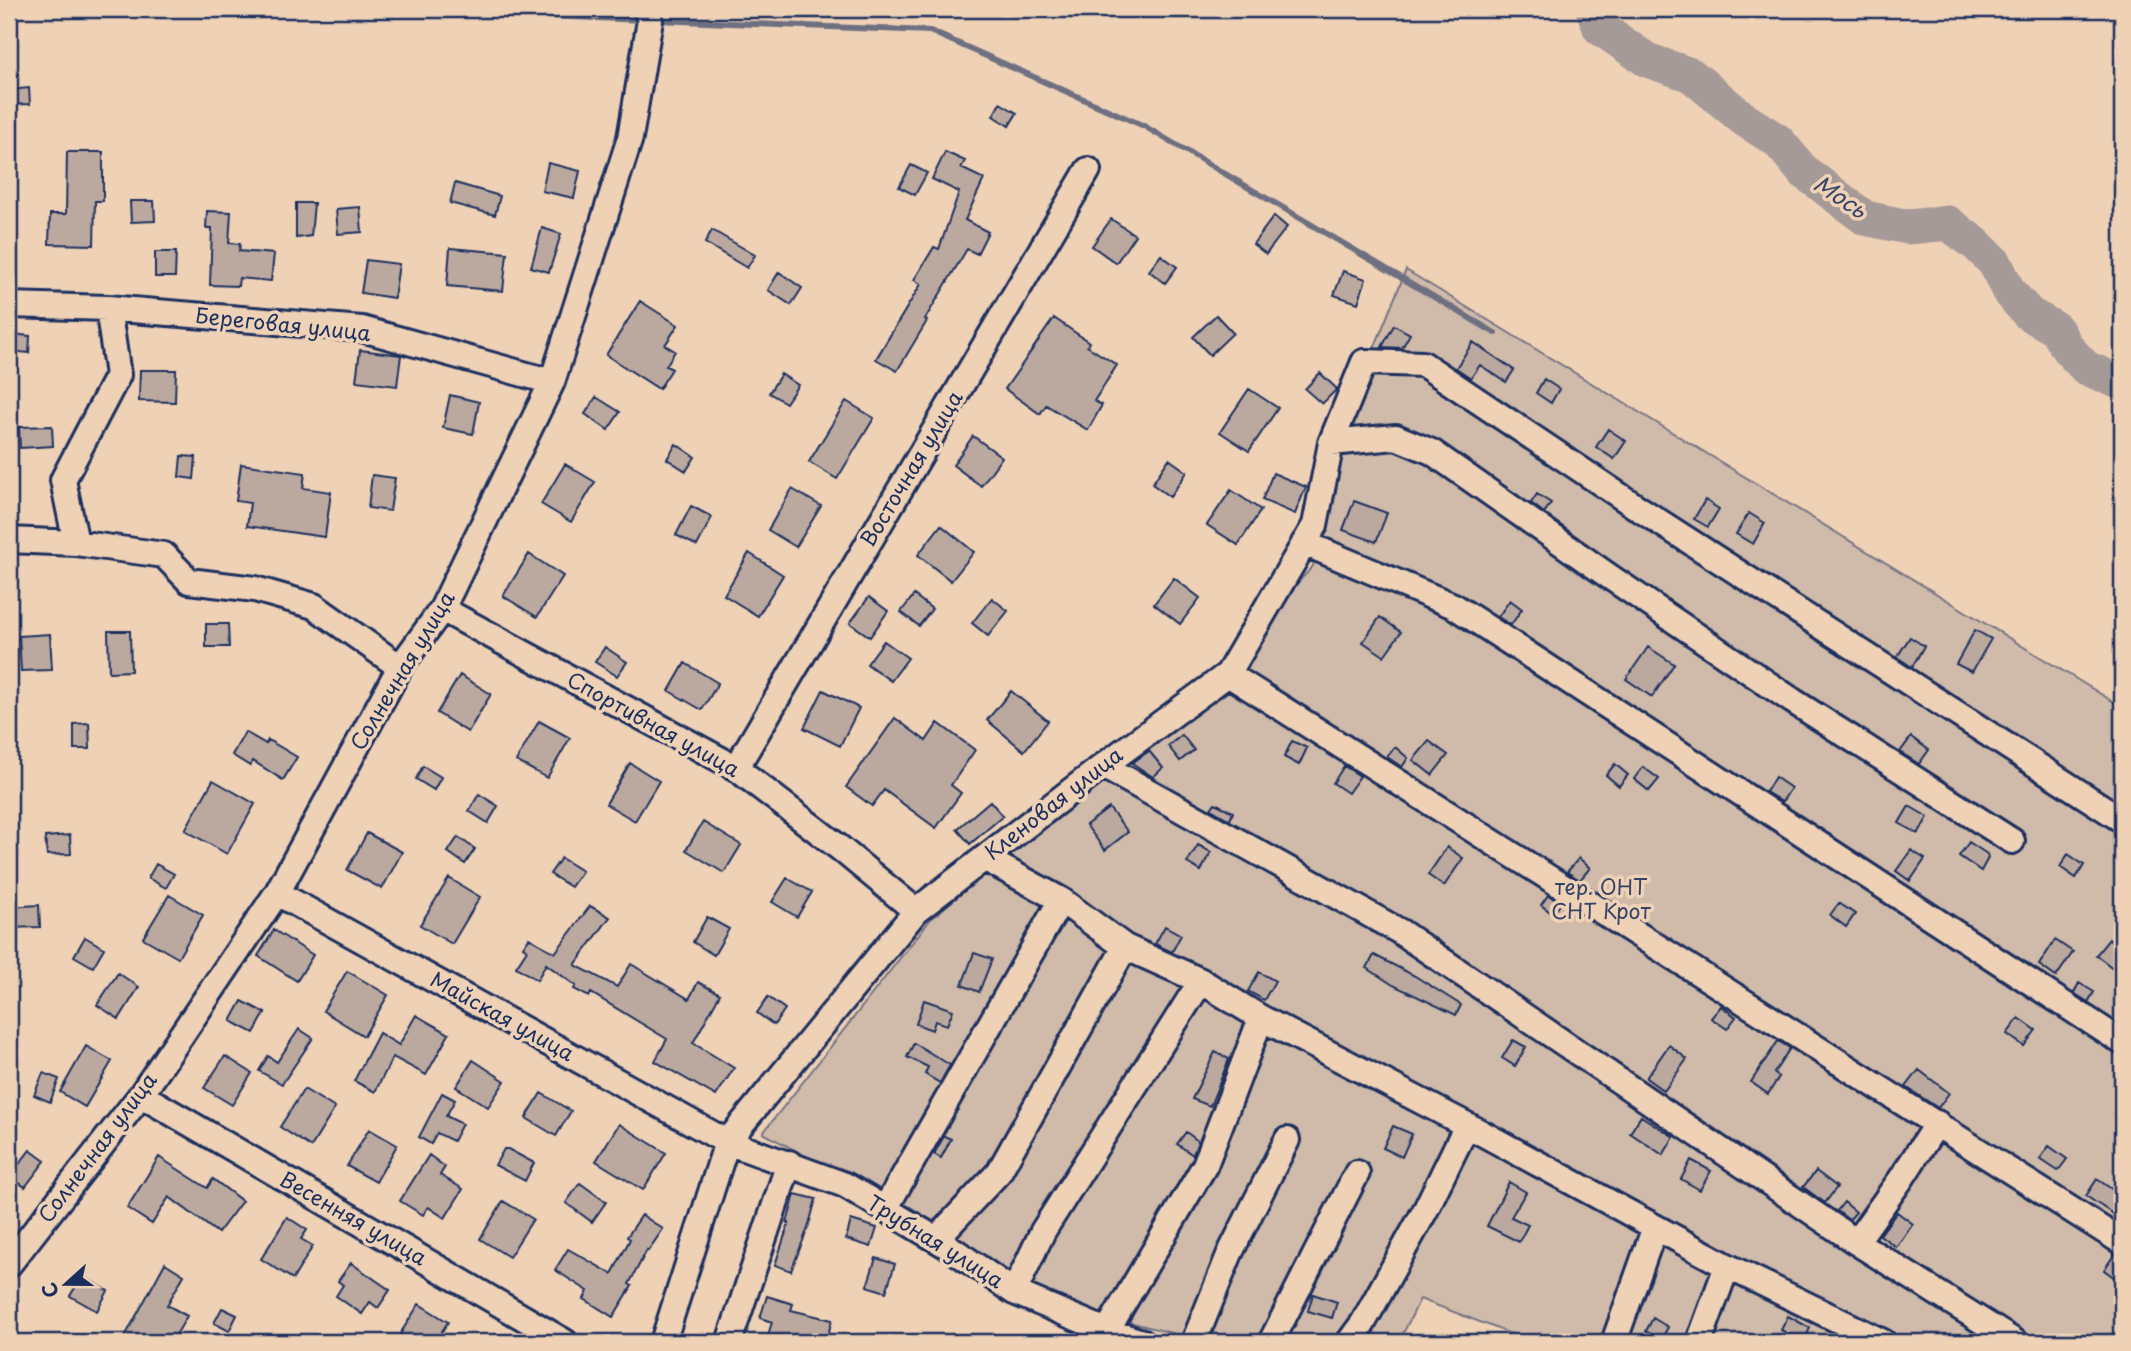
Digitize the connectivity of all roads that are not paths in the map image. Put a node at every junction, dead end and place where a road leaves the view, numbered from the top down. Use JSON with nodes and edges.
{"nodes":[{"id":1,"x":646,"y":9,"type":"edge"},
{"id":2,"x":1088,"y":170,"type":"dead end"},
{"id":3,"x":9,"y":305,"type":"edge"},
{"id":4,"x":108,"y":308,"type":"junction"},
{"id":5,"x":552,"y":382,"type":"junction"},
{"id":6,"x":1331,"y":443,"type":"junction"},
{"id":7,"x":9,"y":540,"type":"edge"},
{"id":8,"x":76,"y":543,"type":"junction"},
{"id":9,"x":1304,"y":543,"type":"junction"},
{"id":10,"x":442,"y":609,"type":"junction"},
{"id":11,"x":400,"y":667,"type":"junction"},
{"id":12,"x":1228,"y":674,"type":"junction"},
{"id":13,"x":1103,"y":766,"type":"junction"},
{"id":14,"x":736,"y":768,"type":"junction"},
{"id":15,"x":2122,"y":820,"type":"edge"},
{"id":16,"x":2012,"y":841,"type":"dead end"},
{"id":17,"x":984,"y":858,"type":"junction"},
{"id":18,"x":277,"y":893,"type":"junction"},
{"id":19,"x":1061,"y":900,"type":"junction"},
{"id":20,"x":916,"y":911,"type":"junction"},
{"id":21,"x":1125,"y":947,"type":"junction"},
{"id":22,"x":1201,"y":981,"type":"junction"},
{"id":23,"x":1261,"y":1018,"type":"junction"},
{"id":24,"x":2122,"y":1042,"type":"edge"},
{"id":25,"x":141,"y":1095,"type":"junction"},
{"id":26,"x":1937,"y":1123,"type":"junction"},
{"id":27,"x":1467,"y":1125,"type":"junction"},
{"id":28,"x":1287,"y":1140,"type":"dead end"},
{"id":29,"x":727,"y":1142,"type":"junction"},
{"id":30,"x":789,"y":1163,"type":"junction"},
{"id":31,"x":1357,"y":1173,"type":"dead end"},
{"id":32,"x":885,"y":1209,"type":"junction"},
{"id":33,"x":1655,"y":1227,"type":"junction"},
{"id":34,"x":936,"y":1239,"type":"junction"},
{"id":35,"x":1856,"y":1242,"type":"junction"},
{"id":36,"x":2122,"y":1242,"type":"edge"},
{"id":37,"x":9,"y":1264,"type":"edge"},
{"id":38,"x":1727,"y":1266,"type":"junction"},
{"id":39,"x":1014,"y":1292,"type":"junction"},
{"id":40,"x":1107,"y":1331,"type":"junction"},
{"id":41,"x":1137,"y":1341,"type":"edge"},
{"id":42,"x":565,"y":1342,"type":"edge"},
{"id":43,"x":663,"y":1342,"type":"edge"},
{"id":44,"x":729,"y":1342,"type":"edge"},
{"id":45,"x":1194,"y":1342,"type":"edge"},
{"id":46,"x":1271,"y":1342,"type":"edge"},
{"id":47,"x":1349,"y":1342,"type":"edge"},
{"id":48,"x":1614,"y":1342,"type":"edge"},
{"id":49,"x":1699,"y":1342,"type":"edge"},
{"id":50,"x":1883,"y":1342,"type":"edge"},
{"id":51,"x":2015,"y":1342,"type":"edge"}],
"edges":[{"from":1,"to":5,"type":"street","name":"Солнечная улица"},
{"from":2,"to":14,"type":"street","name":"Восточная улица"},
{"from":3,"to":4,"type":"street","name":"Береговая улица"},
{"from":4,"to":5,"type":"street","name":"Береговая улица"},
{"from":4,"to":8,"type":"street"},
{"from":5,"to":10,"type":"street","name":"Солнечная улица"},
{"from":6,"to":9,"type":"street","name":"Кленовая улица"},
{"from":6,"to":15,"type":"street","name":"Кленовая улица"},
{"from":6,"to":16,"type":"street"},
{"from":7,"to":8,"type":"street"},
{"from":8,"to":11,"type":"street"},
{"from":9,"to":12,"type":"street","name":"Кленовая улица"},
{"from":9,"to":24,"type":"street"},
{"from":10,"to":11,"type":"street","name":"Солнечная улица"},
{"from":10,"to":14,"type":"street","name":"Спортивная улица"},
{"from":11,"to":18,"type":"street","name":"Солнечная улица"},
{"from":12,"to":13,"type":"street","name":"Кленовая улица"},
{"from":12,"to":26,"type":"street"},
{"from":13,"to":17,"type":"street","name":"Кленовая улица"},
{"from":13,"to":35,"type":"street"},
{"from":14,"to":20,"type":"street","name":"Спортивная улица"},
{"from":17,"to":19,"type":"street"},
{"from":17,"to":20,"type":"street","name":"Кленовая улица"},
{"from":18,"to":25,"type":"street","name":"Солнечная улица"},
{"from":18,"to":29,"type":"street","name":"Майская улица"},
{"from":19,"to":21,"type":"street"},
{"from":19,"to":32,"type":"street"},
{"from":20,"to":29,"type":"street","name":"Кленовая улица"},
{"from":21,"to":22,"type":"street"},
{"from":21,"to":34,"type":"street"},
{"from":22,"to":23,"type":"street"},
{"from":22,"to":39,"type":"street"},
{"from":23,"to":27,"type":"street"},
{"from":23,"to":40,"type":"street"},
{"from":25,"to":37,"type":"street","name":"Солнечная улица"},
{"from":25,"to":42,"type":"street","name":"Весенняя улица"},
{"from":26,"to":35,"type":"street"},
{"from":26,"to":36,"type":"street"},
{"from":27,"to":33,"type":"street"},
{"from":27,"to":47,"type":"street"},
{"from":28,"to":45,"type":"street"},
{"from":29,"to":30,"type":"street","name":"Трубная улица"},
{"from":29,"to":43,"type":"street"},
{"from":30,"to":32,"type":"street","name":"Трубная улица"},
{"from":30,"to":44,"type":"street"},
{"from":31,"to":46,"type":"street"},
{"from":32,"to":34,"type":"street","name":"Трубная улица"},
{"from":33,"to":38,"type":"street"},
{"from":33,"to":48,"type":"street"},
{"from":34,"to":39,"type":"street","name":"Трубная улица"},
{"from":35,"to":51,"type":"street"},
{"from":38,"to":49,"type":"street"},
{"from":38,"to":50,"type":"street"},
{"from":39,"to":40,"type":"street","name":"Трубная улица"},
{"from":40,"to":41,"type":"street","name":"Трубная улица"}]}
